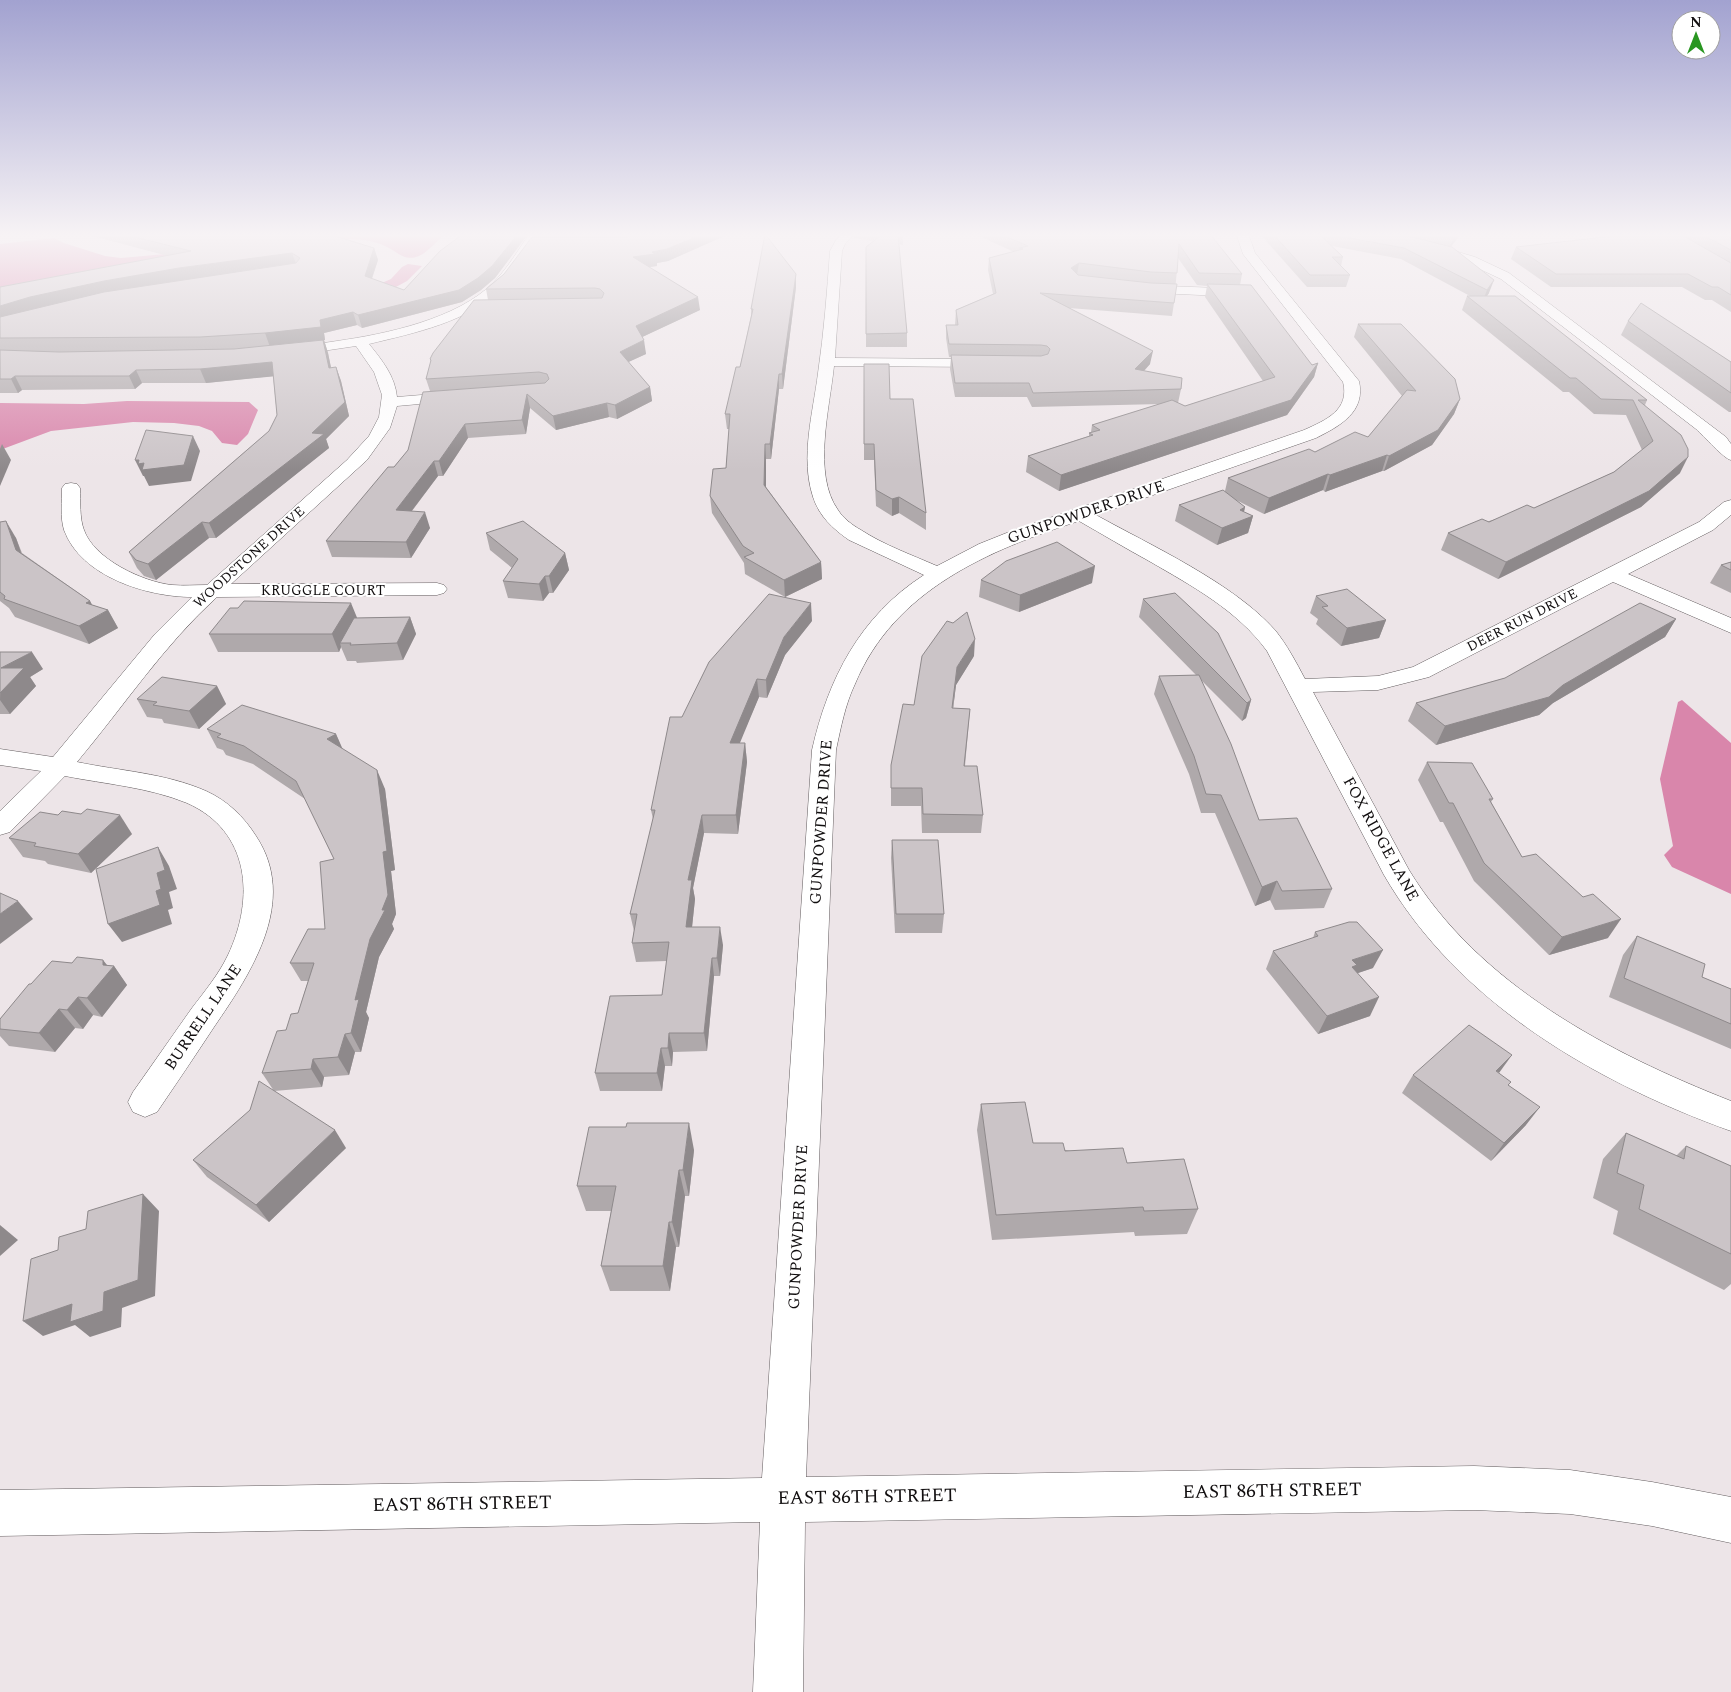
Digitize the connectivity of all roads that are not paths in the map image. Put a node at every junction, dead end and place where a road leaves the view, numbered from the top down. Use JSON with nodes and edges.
{"nodes":[{"id":1,"x":453,"y":312,"type":"edge"},
{"id":2,"x":831,"y":312,"type":"edge"},
{"id":3,"x":1284,"y":312,"type":"edge"},
{"id":4,"x":1552,"y":312,"type":"edge"},
{"id":5,"x":359,"y":341,"type":"junction"},
{"id":6,"x":276,"y":354,"type":"edge"},
{"id":7,"x":827,"y":362,"type":"junction"},
{"id":8,"x":1002,"y":364,"type":"edge"},
{"id":9,"x":475,"y":396,"type":"edge"},
{"id":10,"x":389,"y":402,"type":"junction"},
{"id":11,"x":1731,"y":456,"type":"edge"},
{"id":12,"x":71,"y":488,"type":"dead end"},
{"id":13,"x":1731,"y":506,"type":"edge"},
{"id":14,"x":1080,"y":514,"type":"junction"},
{"id":15,"x":938,"y":574,"type":"junction"},
{"id":16,"x":1612,"y":574,"type":"junction"},
{"id":17,"x":437,"y":589,"type":"dead end"},
{"id":18,"x":209,"y":591,"type":"junction"},
{"id":19,"x":1731,"y":626,"type":"edge"},
{"id":20,"x":1297,"y":686,"type":"junction"},
{"id":21,"x":0,"y":757,"type":"edge"},
{"id":22,"x":58,"y":767,"type":"junction"},
{"id":23,"x":0,"y":826,"type":"edge"},
{"id":24,"x":145,"y":1102,"type":"dead end"},
{"id":25,"x":1731,"y":1116,"type":"edge"},
{"id":26,"x":783,"y":1499,"type":"junction"},
{"id":27,"x":0,"y":1512,"type":"edge"},
{"id":28,"x":1731,"y":1520,"type":"edge"},
{"id":29,"x":778,"y":1692,"type":"edge"}],
"edges":[{"from":1,"to":5,"type":"street"},
{"from":2,"to":7,"type":"street"},
{"from":3,"to":14,"type":"street","name":"GUNPOWDER DRIVE"},
{"from":4,"to":11,"type":"street"},
{"from":5,"to":6,"type":"street"},
{"from":5,"to":10,"type":"street","name":"WOODSTONE DRIVE"},
{"from":7,"to":8,"type":"street"},
{"from":7,"to":15,"type":"street"},
{"from":9,"to":10,"type":"street"},
{"from":10,"to":18,"type":"street","name":"WOODSTONE DRIVE"},
{"from":12,"to":18,"type":"street","name":"KRUGGLE COURT"},
{"from":13,"to":16,"type":"street","name":"DEER RUN DRIVE"},
{"from":14,"to":15,"type":"street","name":"GUNPOWDER DRIVE"},
{"from":14,"to":20,"type":"street","name":"FOX RIDGE LANE"},
{"from":15,"to":26,"type":"street","name":"GUNPOWDER DRIVE"},
{"from":16,"to":19,"type":"street"},
{"from":16,"to":20,"type":"street","name":"DEER RUN DRIVE"},
{"from":17,"to":18,"type":"street","name":"KRUGGLE COURT"},
{"from":18,"to":22,"type":"street","name":"WOODSTONE DRIVE"},
{"from":20,"to":25,"type":"street","name":"FOX RIDGE LANE"},
{"from":21,"to":22,"type":"street","name":"BURRELL LANE"},
{"from":22,"to":23,"type":"street","name":"WOODSTONE DRIVE"},
{"from":22,"to":24,"type":"street","name":"BURRELL LANE"},
{"from":26,"to":27,"type":"street","name":"EAST 86TH STREET"},
{"from":26,"to":28,"type":"street","name":"EAST 86TH STREET"},
{"from":26,"to":29,"type":"street","name":"GUNPOWDER DRIVE"}]}
